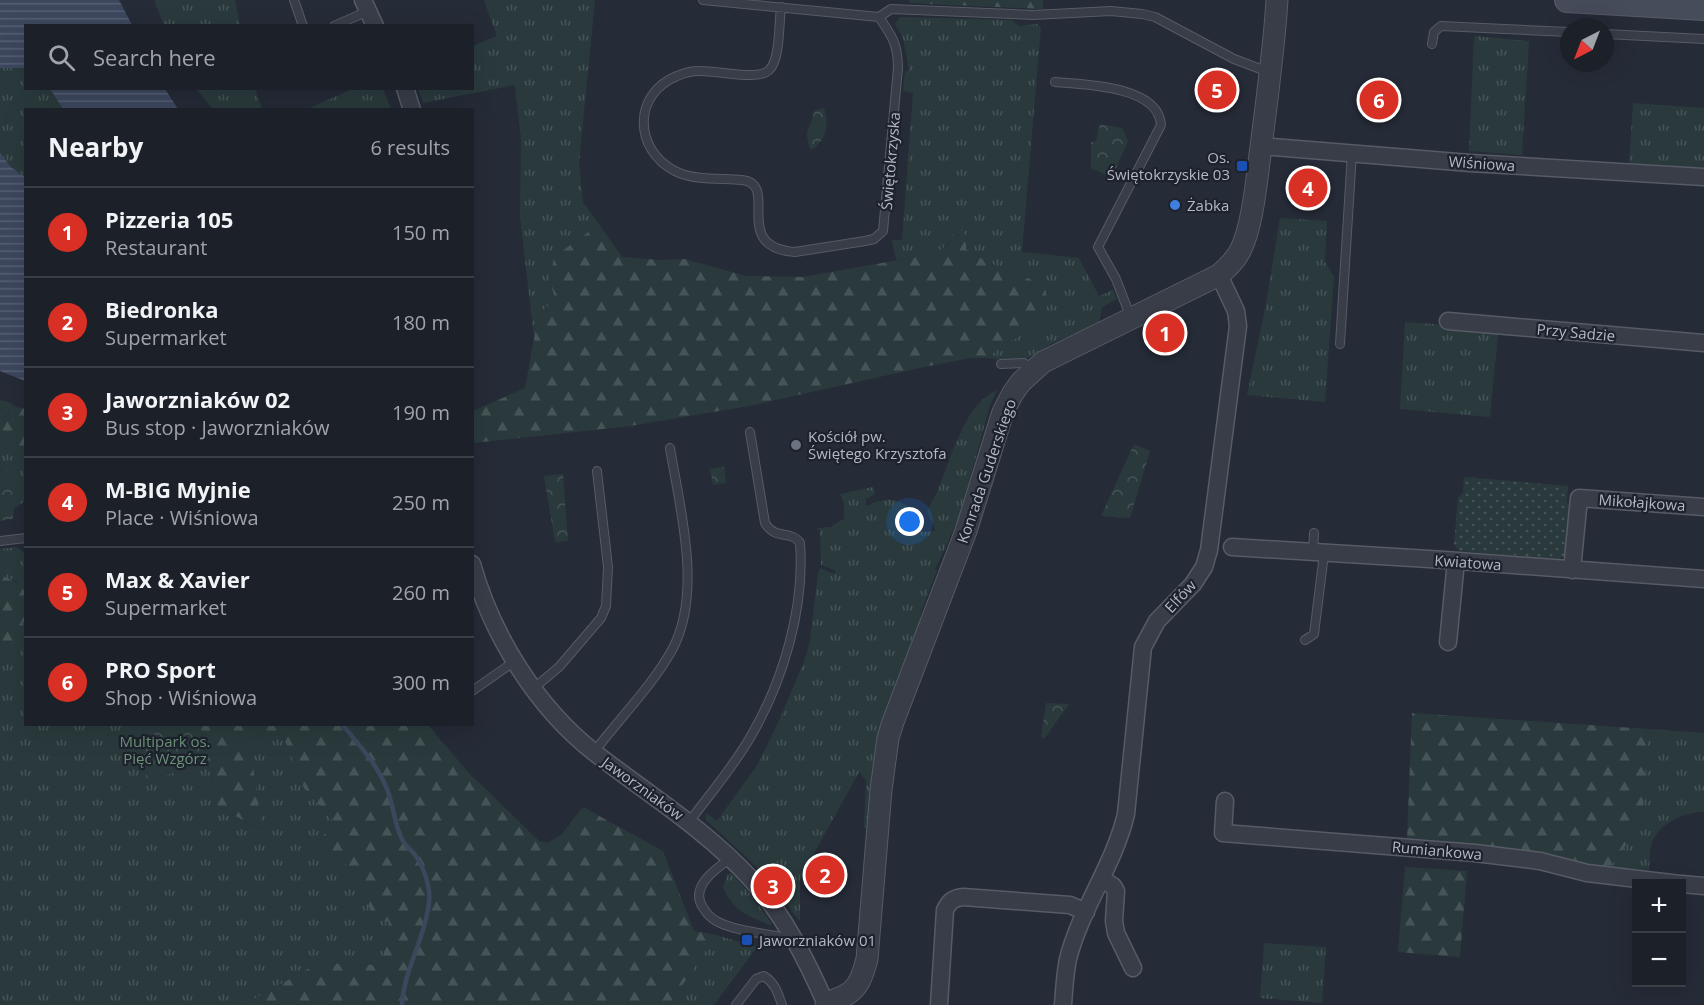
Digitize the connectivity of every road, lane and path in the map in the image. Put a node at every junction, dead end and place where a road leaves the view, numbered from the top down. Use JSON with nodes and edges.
{"nodes":[{"id":1,"x":294,"y":0,"type":"edge"},
{"id":2,"x":703,"y":0,"type":"edge"},
{"id":3,"x":1112,"y":0,"type":"edge"},
{"id":4,"x":1277,"y":0,"type":"edge"},
{"id":5,"x":1567,"y":0,"type":"edge"},
{"id":6,"x":780,"y":7,"type":"junction"},
{"id":7,"x":1704,"y":8,"type":"edge"},
{"id":8,"x":1112,"y":11,"type":"junction"},
{"id":9,"x":368,"y":12,"type":"edge"},
{"id":10,"x":879,"y":17,"type":"junction"},
{"id":11,"x":302,"y":24,"type":"edge"},
{"id":12,"x":339,"y":24,"type":"edge"},
{"id":13,"x":1560,"y":32,"type":"edge"},
{"id":14,"x":1614,"y":34,"type":"edge"},
{"id":15,"x":1704,"y":39,"type":"edge"},
{"id":16,"x":1432,"y":44,"type":"dead end"},
{"id":17,"x":1271,"y":73,"type":"junction"},
{"id":18,"x":1055,"y":82,"type":"dead end"},
{"id":19,"x":406,"y":90,"type":"edge"},
{"id":20,"x":411,"y":108,"type":"edge"},
{"id":21,"x":1261,"y":146,"type":"junction"},
{"id":22,"x":1352,"y":153,"type":"junction"},
{"id":23,"x":1704,"y":177,"type":"edge"},
{"id":24,"x":1219,"y":275,"type":"junction"},
{"id":25,"x":1131,"y":319,"type":"junction"},
{"id":26,"x":1448,"y":321,"type":"dead end"},
{"id":27,"x":1704,"y":343,"type":"edge"},
{"id":28,"x":1340,"y":344,"type":"dead end"},
{"id":29,"x":1001,"y":364,"type":"dead end"},
{"id":30,"x":1032,"y":370,"type":"junction"},
{"id":31,"x":750,"y":432,"type":"dead end"},
{"id":32,"x":670,"y":448,"type":"dead end"},
{"id":33,"x":597,"y":471,"type":"dead end"},
{"id":34,"x":1704,"y":507,"type":"edge"},
{"id":35,"x":1314,"y":533,"type":"dead end"},
{"id":36,"x":24,"y":538,"type":"edge"},
{"id":37,"x":0,"y":541,"type":"edge"},
{"id":38,"x":1232,"y":548,"type":"dead end"},
{"id":39,"x":1319,"y":554,"type":"junction"},
{"id":40,"x":1456,"y":561,"type":"junction"},
{"id":41,"x":474,"y":570,"type":"edge"},
{"id":42,"x":1572,"y":570,"type":"junction"},
{"id":43,"x":1704,"y":579,"type":"edge"},
{"id":44,"x":1305,"y":640,"type":"dead end"},
{"id":45,"x":1448,"y":642,"type":"dead end"},
{"id":46,"x":515,"y":660,"type":"junction"},
{"id":47,"x":534,"y":688,"type":"junction"},
{"id":48,"x":474,"y":690,"type":"edge"},
{"id":49,"x":594,"y":752,"type":"junction"},
{"id":50,"x":1225,"y":801,"type":"dead end"},
{"id":51,"x":689,"y":822,"type":"junction"},
{"id":52,"x":731,"y":858,"type":"junction"},
{"id":53,"x":1102,"y":879,"type":"junction"},
{"id":54,"x":1638,"y":879,"type":"edge"},
{"id":55,"x":1686,"y":884,"type":"edge"},
{"id":56,"x":1704,"y":886,"type":"edge"},
{"id":57,"x":1086,"y":912,"type":"junction"},
{"id":58,"x":793,"y":937,"type":"junction"},
{"id":59,"x":1133,"y":968,"type":"dead end"},
{"id":60,"x":826,"y":1004,"type":"edge"},
{"id":61,"x":736,"y":1005,"type":"edge"},
{"id":62,"x":782,"y":1005,"type":"edge"},
{"id":63,"x":939,"y":1005,"type":"edge"},
{"id":64,"x":1063,"y":1005,"type":"edge"}],
"edges":[{"from":1,"to":11,"type":"lane"},
{"from":2,"to":6,"type":"lane"},
{"from":3,"to":8,"type":"lane"},
{"from":4,"to":17,"type":"street","name":"Konrada Guderskiego"},
{"from":5,"to":7,"type":"main road"},
{"from":6,"to":10,"type":"lane"},
{"from":6,"to":10,"type":"lane","name":"Świętokrzyska"},
{"from":8,"to":10,"type":"lane"},
{"from":8,"to":17,"type":"lane"},
{"from":9,"to":12,"type":"lane"},
{"from":13,"to":16,"type":"lane"},
{"from":14,"to":15,"type":"lane"},
{"from":17,"to":21,"type":"street","name":"Konrada Guderskiego"},
{"from":18,"to":25,"type":"lane"},
{"from":19,"to":20,"type":"street"},
{"from":21,"to":22,"type":"street","name":"Wiśniowa"},
{"from":21,"to":24,"type":"street","name":"Konrada Guderskiego"},
{"from":22,"to":23,"type":"street","name":"Wiśniowa"},
{"from":22,"to":28,"type":"lane"},
{"from":24,"to":25,"type":"street","name":"Konrada Guderskiego"},
{"from":24,"to":53,"type":"street","name":"Elfów"},
{"from":25,"to":30,"type":"street","name":"Konrada Guderskiego"},
{"from":26,"to":27,"type":"street","name":"Przy Sadzie"},
{"from":29,"to":30,"type":"lane"},
{"from":30,"to":60,"type":"street","name":"Konrada Guderskiego"},
{"from":31,"to":51,"type":"lane"},
{"from":32,"to":49,"type":"lane"},
{"from":33,"to":47,"type":"lane"},
{"from":34,"to":42,"type":"street","name":"Mikołajkowa"},
{"from":35,"to":39,"type":"lane"},
{"from":36,"to":37,"type":"lane"},
{"from":38,"to":39,"type":"street","name":"Kwiatowa"},
{"from":39,"to":40,"type":"street","name":"Kwiatowa"},
{"from":39,"to":44,"type":"lane"},
{"from":40,"to":42,"type":"street","name":"Kwiatowa"},
{"from":40,"to":45,"type":"street"},
{"from":41,"to":46,"type":"street","name":"Jaworzniaków"},
{"from":42,"to":43,"type":"street","name":"Kwiatowa"},
{"from":46,"to":47,"type":"street","name":"Jaworzniaków"},
{"from":46,"to":48,"type":"lane"},
{"from":47,"to":49,"type":"street","name":"Jaworzniaków"},
{"from":49,"to":51,"type":"street","name":"Jaworzniaków"},
{"from":50,"to":54,"type":"street","name":"Rumiankowa"},
{"from":51,"to":52,"type":"street","name":"Jaworzniaków"},
{"from":52,"to":58,"type":"street","name":"Jaworzniaków"},
{"from":52,"to":58,"type":"lane"},
{"from":53,"to":57,"type":"street","name":"Elfów"},
{"from":53,"to":59,"type":"street"},
{"from":55,"to":56,"type":"street","name":"Rumiankowa"},
{"from":57,"to":63,"type":"street"},
{"from":57,"to":64,"type":"street","name":"Elfów"},
{"from":58,"to":60,"type":"street","name":"Jaworzniaków"},
{"from":61,"to":62,"type":"lane"}]}
